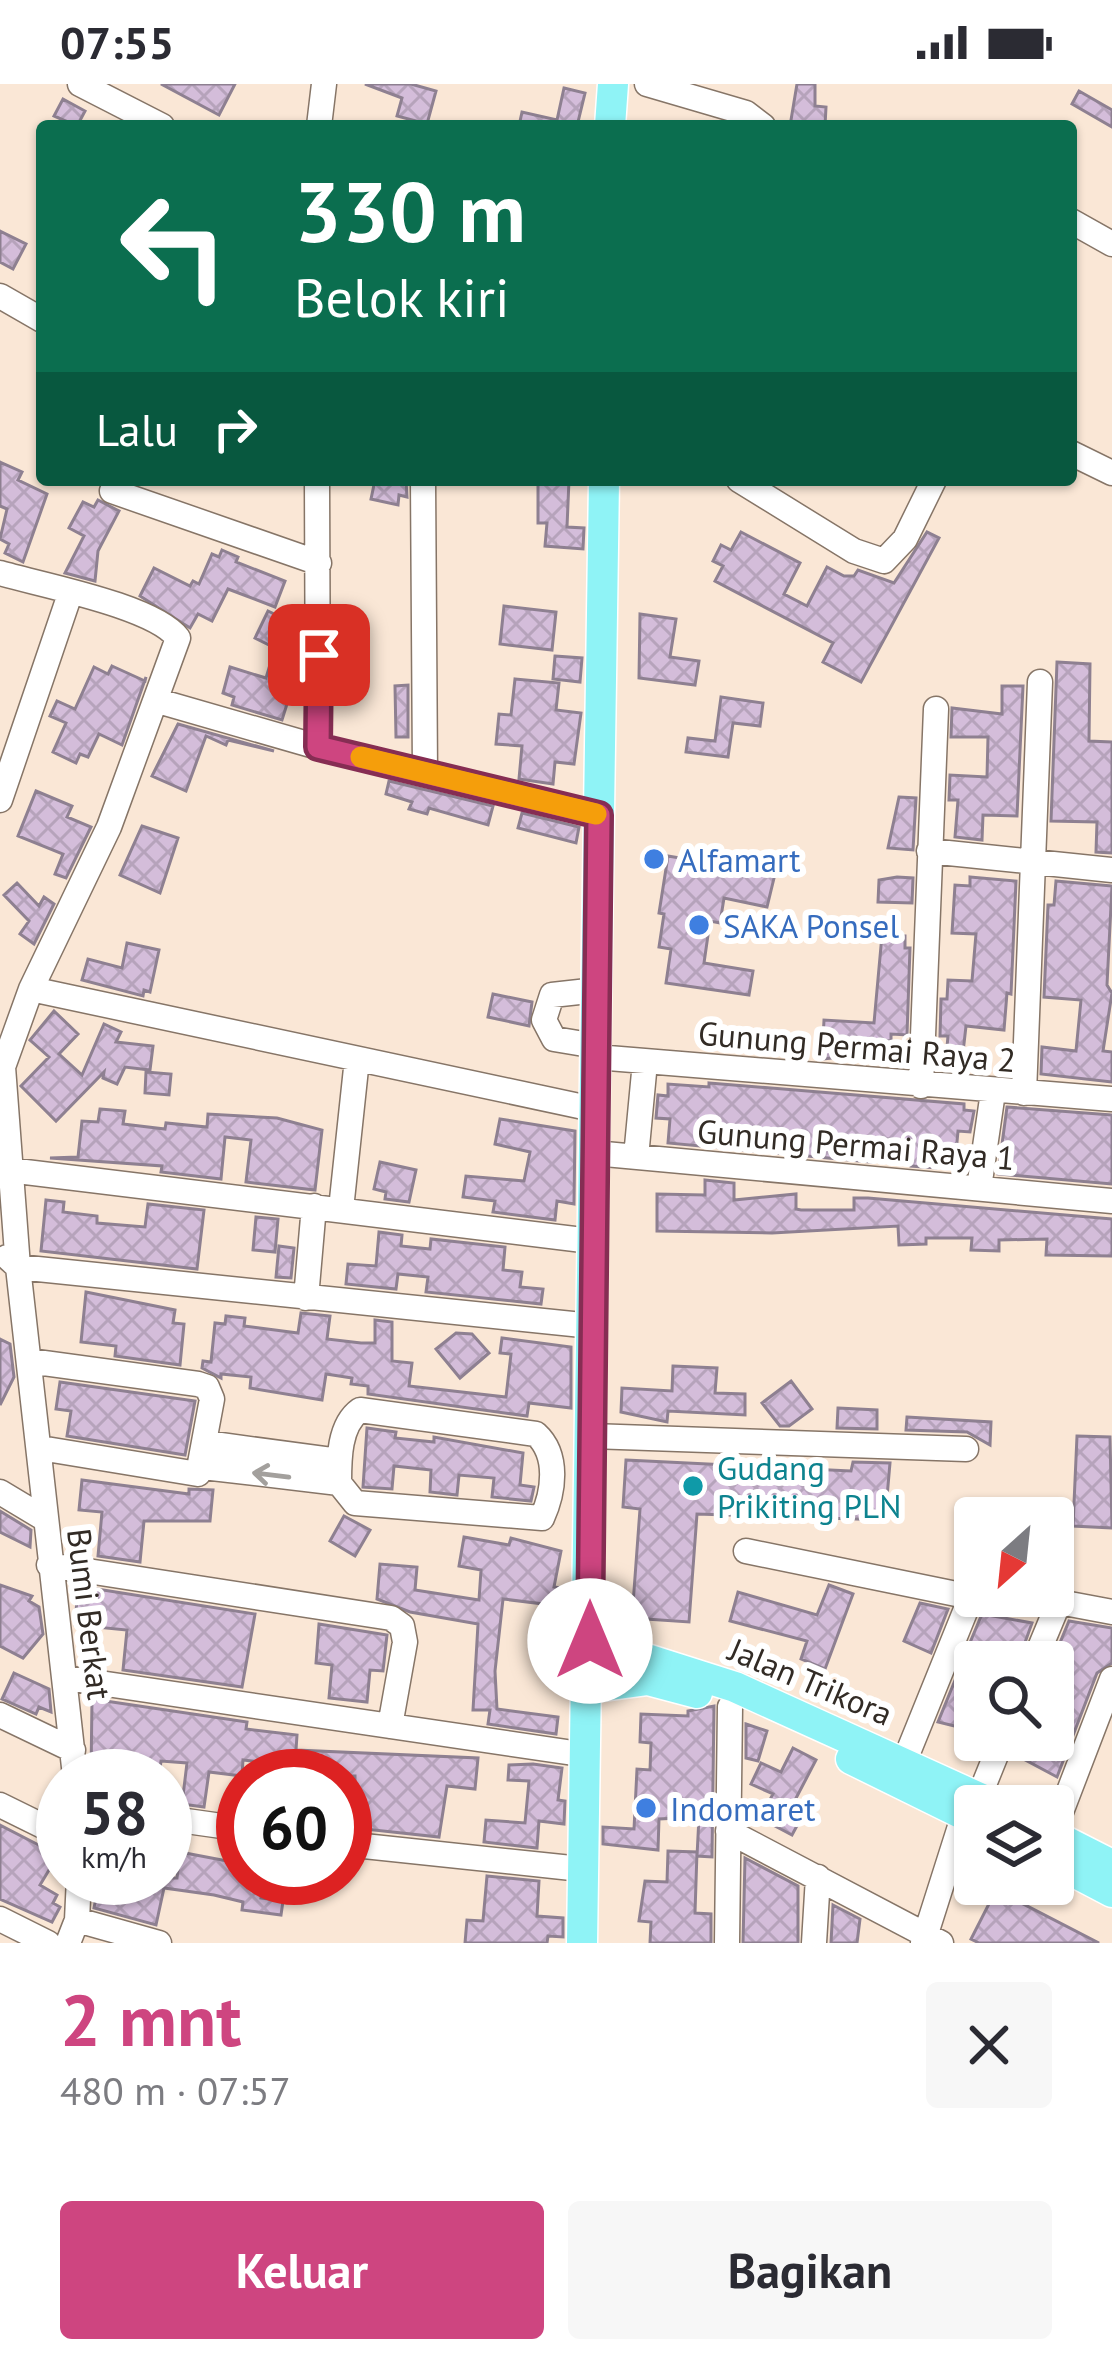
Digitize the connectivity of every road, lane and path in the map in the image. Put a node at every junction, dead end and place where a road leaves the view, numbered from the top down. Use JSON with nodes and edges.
{"nodes":[{"id":1,"x":80,"y":84,"type":"edge"},
{"id":2,"x":324,"y":84,"type":"edge"},
{"id":3,"x":613,"y":84,"type":"edge"},
{"id":4,"x":647,"y":84,"type":"edge"},
{"id":5,"x":150,"y":120,"type":"edge"},
{"id":6,"x":320,"y":120,"type":"edge"},
{"id":7,"x":610,"y":120,"type":"edge"},
{"id":8,"x":755,"y":120,"type":"edge"},
{"id":9,"x":1077,"y":224,"type":"edge"},
{"id":10,"x":1112,"y":244,"type":"edge"},
{"id":11,"x":0,"y":296,"type":"edge"},
{"id":12,"x":36,"y":317,"type":"edge"},
{"id":13,"x":1077,"y":456,"type":"edge"},
{"id":14,"x":1112,"y":473,"type":"edge"},
{"id":15,"x":317,"y":486,"type":"edge"},
{"id":16,"x":424,"y":486,"type":"edge"},
{"id":17,"x":604,"y":486,"type":"edge"},
{"id":18,"x":749,"y":486,"type":"edge"},
{"id":19,"x":931,"y":486,"type":"edge"},
{"id":20,"x":112,"y":491,"type":"dead end"},
{"id":21,"x":319,"y":563,"type":"junction"},
{"id":22,"x":0,"y":573,"type":"edge"},
{"id":23,"x":70,"y":594,"type":"junction"},
{"id":24,"x":1040,"y":682,"type":"dead end"},
{"id":25,"x":158,"y":701,"type":"junction"},
{"id":26,"x":936,"y":709,"type":"dead end"},
{"id":27,"x":318,"y":747,"type":"junction"},
{"id":28,"x":425,"y":773,"type":"junction"},
{"id":29,"x":0,"y":800,"type":"edge"},
{"id":30,"x":599,"y":815,"type":"junction"},
{"id":31,"x":929,"y":851,"type":"junction"},
{"id":32,"x":1034,"y":862,"type":"junction"},
{"id":33,"x":1112,"y":869,"type":"edge"},
{"id":34,"x":32,"y":989,"type":"junction"},
{"id":35,"x":597,"y":990,"type":"junction"},
{"id":36,"x":596,"y":1052,"type":"junction"},
{"id":37,"x":357,"y":1059,"type":"junction"},
{"id":38,"x":645,"y":1062,"type":"junction"},
{"id":39,"x":2,"y":1065,"type":"edge"},
{"id":40,"x":921,"y":1086,"type":"junction"},
{"id":41,"x":993,"y":1092,"type":"junction"},
{"id":42,"x":1024,"y":1093,"type":"junction"},
{"id":43,"x":1112,"y":1099,"type":"edge"},
{"id":44,"x":593,"y":1109,"type":"junction"},
{"id":45,"x":594,"y":1153,"type":"junction"},
{"id":46,"x":636,"y":1157,"type":"junction"},
{"id":47,"x":9,"y":1170,"type":"junction"},
{"id":48,"x":979,"y":1188,"type":"junction"},
{"id":49,"x":1112,"y":1202,"type":"edge"},
{"id":50,"x":314,"y":1206,"type":"junction"},
{"id":51,"x":340,"y":1209,"type":"junction"},
{"id":52,"x":591,"y":1241,"type":"junction"},
{"id":53,"x":9,"y":1259,"type":"edge"},
{"id":54,"x":306,"y":1298,"type":"junction"},
{"id":55,"x":592,"y":1326,"type":"junction"},
{"id":56,"x":0,"y":1330,"type":"edge"},
{"id":57,"x":28,"y":1353,"type":"junction"},
{"id":58,"x":591,"y":1436,"type":"junction"},
{"id":59,"x":40,"y":1448,"type":"junction"},
{"id":60,"x":966,"y":1450,"type":"dead end"},
{"id":61,"x":205,"y":1455,"type":"junction"},
{"id":62,"x":552,"y":1470,"type":"junction"},
{"id":63,"x":339,"y":1472,"type":"junction"},
{"id":64,"x":589,"y":1472,"type":"junction"},
{"id":65,"x":0,"y":1492,"type":"edge"},
{"id":66,"x":45,"y":1519,"type":"junction"},
{"id":67,"x":746,"y":1551,"type":"dead end"},
{"id":68,"x":50,"y":1565,"type":"junction"},
{"id":69,"x":954,"y":1594,"type":"edge"},
{"id":70,"x":1074,"y":1605,"type":"edge"},
{"id":71,"x":1112,"y":1612,"type":"edge"},
{"id":72,"x":963,"y":1617,"type":"edge"},
{"id":73,"x":590,"y":1641,"type":"junction"},
{"id":74,"x":66,"y":1678,"type":"junction"},
{"id":75,"x":1112,"y":1679,"type":"edge"},
{"id":76,"x":588,"y":1688,"type":"junction"},
{"id":77,"x":730,"y":1707,"type":"junction"},
{"id":78,"x":0,"y":1714,"type":"edge"},
{"id":79,"x":390,"y":1726,"type":"junction"},
{"id":80,"x":71,"y":1749,"type":"edge"},
{"id":81,"x":73,"y":1749,"type":"edge"},
{"id":82,"x":587,"y":1755,"type":"junction"},
{"id":83,"x":905,"y":1760,"type":"junction"},
{"id":84,"x":1072,"y":1785,"type":"edge"},
{"id":85,"x":954,"y":1792,"type":"edge"},
{"id":86,"x":954,"y":1799,"type":"edge"},
{"id":87,"x":0,"y":1805,"type":"edge"},
{"id":88,"x":36,"y":1823,"type":"edge"},
{"id":89,"x":728,"y":1831,"type":"junction"},
{"id":90,"x":1074,"y":1845,"type":"edge"},
{"id":91,"x":372,"y":1847,"type":"edge"},
{"id":92,"x":1112,"y":1865,"type":"edge"},
{"id":93,"x":581,"y":1869,"type":"junction"},
{"id":94,"x":1074,"y":1872,"type":"edge"},
{"id":95,"x":818,"y":1876,"type":"junction"},
{"id":96,"x":954,"y":1876,"type":"edge"},
{"id":97,"x":1112,"y":1892,"type":"edge"},
{"id":98,"x":0,"y":1918,"type":"edge"},
{"id":99,"x":73,"y":1931,"type":"edge"},
{"id":100,"x":930,"y":1940,"type":"edge"},
{"id":101,"x":48,"y":1943,"type":"edge"},
{"id":102,"x":159,"y":1943,"type":"edge"},
{"id":103,"x":582,"y":1943,"type":"edge"},
{"id":104,"x":727,"y":1943,"type":"edge"},
{"id":105,"x":814,"y":1943,"type":"edge"}],
"edges":[{"from":1,"to":5,"type":"street"},
{"from":2,"to":6,"type":"street"},
{"from":3,"to":7,"type":"main road"},
{"from":4,"to":8,"type":"street"},
{"from":9,"to":10,"type":"street"},
{"from":11,"to":12,"type":"street"},
{"from":13,"to":14,"type":"street"},
{"from":15,"to":21,"type":"street"},
{"from":16,"to":28,"type":"street"},
{"from":17,"to":30,"type":"main road"},
{"from":18,"to":19,"type":"street"},
{"from":20,"to":21,"type":"street"},
{"from":21,"to":27,"type":"street"},
{"from":22,"to":23,"type":"street"},
{"from":23,"to":25,"type":"street","name":"Bumi Berkat"},
{"from":23,"to":29,"type":"street"},
{"from":24,"to":32,"type":"street"},
{"from":25,"to":27,"type":"street"},
{"from":25,"to":34,"type":"street","name":"Bumi Berkat"},
{"from":26,"to":31,"type":"street"},
{"from":27,"to":28,"type":"street"},
{"from":28,"to":30,"type":"street"},
{"from":30,"to":35,"type":"main road"},
{"from":31,"to":32,"type":"street"},
{"from":31,"to":40,"type":"street"},
{"from":32,"to":33,"type":"street"},
{"from":32,"to":42,"type":"street"},
{"from":34,"to":37,"type":"street"},
{"from":34,"to":39,"type":"street","name":"Bumi Berkat"},
{"from":35,"to":36,"type":"main road"},
{"from":35,"to":36,"type":"street","name":"Gunung Permai Raya 2"},
{"from":36,"to":38,"type":"street","name":"Gunung Permai Raya 2"},
{"from":36,"to":44,"type":"main road"},
{"from":37,"to":44,"type":"street"},
{"from":37,"to":51,"type":"street"},
{"from":38,"to":40,"type":"street","name":"Gunung Permai Raya 2"},
{"from":38,"to":46,"type":"street"},
{"from":39,"to":47,"type":"street","name":"Bumi Berkat"},
{"from":40,"to":41,"type":"street","name":"Gunung Permai Raya 2"},
{"from":41,"to":42,"type":"street","name":"Gunung Permai Raya 2"},
{"from":41,"to":48,"type":"street"},
{"from":42,"to":43,"type":"street","name":"Gunung Permai Raya 2"},
{"from":44,"to":45,"type":"main road"},
{"from":45,"to":46,"type":"street","name":"Gunung Permai Raya 1"},
{"from":45,"to":52,"type":"main road"},
{"from":46,"to":48,"type":"street","name":"Gunung Permai Raya 1"},
{"from":47,"to":50,"type":"street"},
{"from":47,"to":53,"type":"street","name":"Bumi Berkat"},
{"from":48,"to":49,"type":"street","name":"Gunung Permai Raya 1"},
{"from":50,"to":51,"type":"street"},
{"from":50,"to":54,"type":"street"},
{"from":51,"to":52,"type":"street"},
{"from":52,"to":55,"type":"main road"},
{"from":53,"to":54,"type":"street"},
{"from":53,"to":57,"type":"street","name":"Bumi Berkat"},
{"from":54,"to":55,"type":"street"},
{"from":55,"to":58,"type":"main road"},
{"from":56,"to":57,"type":"street"},
{"from":57,"to":59,"type":"street","name":"Bumi Berkat"},
{"from":57,"to":61,"type":"street"},
{"from":58,"to":60,"type":"street"},
{"from":58,"to":64,"type":"main road"},
{"from":59,"to":61,"type":"street"},
{"from":59,"to":66,"type":"street","name":"Bumi Berkat"},
{"from":61,"to":63,"type":"street"},
{"from":62,"to":63,"type":"street"},
{"from":62,"to":63,"type":"street"},
{"from":62,"to":64,"type":"street"},
{"from":64,"to":73,"type":"main road"},
{"from":65,"to":66,"type":"street"},
{"from":66,"to":68,"type":"street","name":"Bumi Berkat"},
{"from":67,"to":69,"type":"street"},
{"from":68,"to":74,"type":"street","name":"Bumi Berkat"},
{"from":68,"to":79,"type":"street"},
{"from":70,"to":71,"type":"street"},
{"from":72,"to":83,"type":"street"},
{"from":73,"to":76,"type":"main road"},
{"from":73,"to":83,"type":"main road","name":"Jalan Trikora"},
{"from":74,"to":79,"type":"street"},
{"from":74,"to":81,"type":"street","name":"Bumi Berkat"},
{"from":75,"to":84,"type":"street"},
{"from":76,"to":77,"type":"main road","name":"Jalan Trikora"},
{"from":76,"to":82,"type":"main road"},
{"from":77,"to":86,"type":"main road","name":"Jalan Trikora"},
{"from":77,"to":89,"type":"street"},
{"from":78,"to":80,"type":"street"},
{"from":79,"to":82,"type":"street"},
{"from":82,"to":93,"type":"main road"},
{"from":83,"to":85,"type":"main road","name":"Jalan Trikora"},
{"from":87,"to":88,"type":"street"},
{"from":89,"to":95,"type":"street"},
{"from":89,"to":104,"type":"street"},
{"from":90,"to":92,"type":"main road"},
{"from":91,"to":93,"type":"street"},
{"from":93,"to":103,"type":"main road"},
{"from":94,"to":97,"type":"main road"},
{"from":95,"to":100,"type":"street"},
{"from":95,"to":105,"type":"street"},
{"from":96,"to":100,"type":"street"},
{"from":98,"to":101,"type":"street"},
{"from":99,"to":102,"type":"street"}]}
